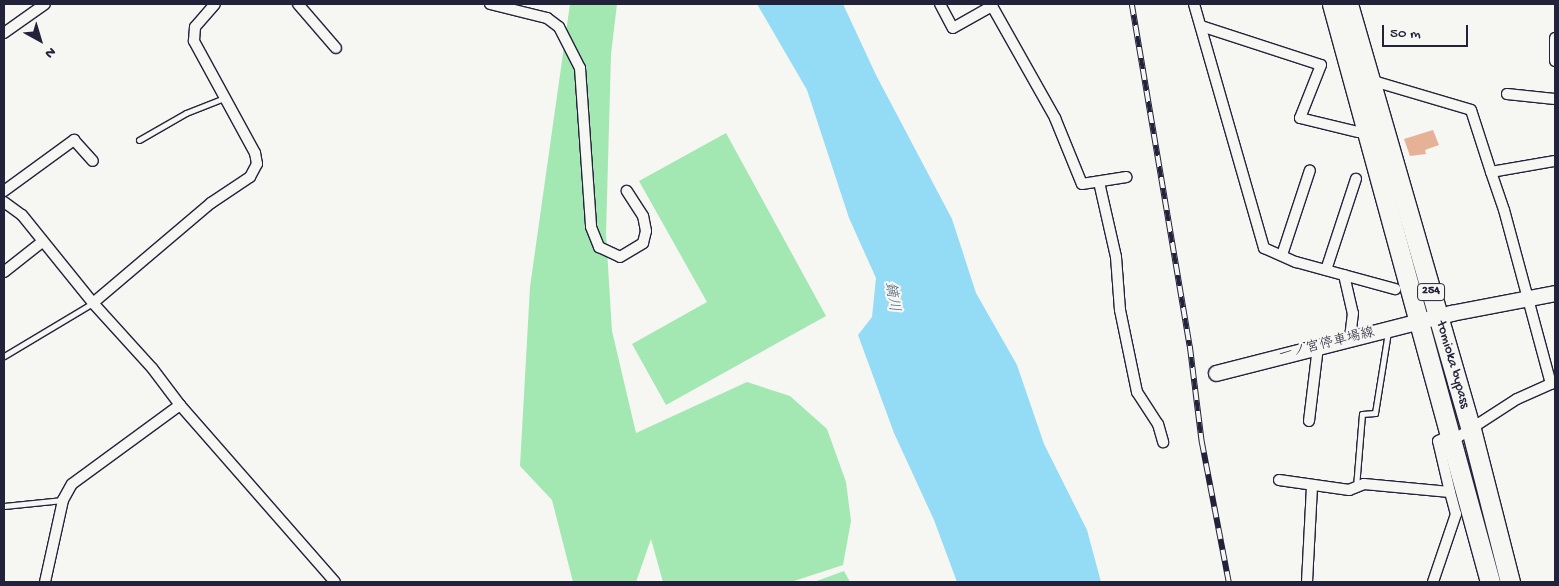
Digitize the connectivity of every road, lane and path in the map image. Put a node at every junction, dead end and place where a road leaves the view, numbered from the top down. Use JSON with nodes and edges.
{"nodes":[{"id":1,"x":45,"y":4,"type":"edge"},
{"id":2,"x":215,"y":4,"type":"edge"},
{"id":3,"x":298,"y":4,"type":"edge"},
{"id":4,"x":490,"y":4,"type":"edge"},
{"id":5,"x":940,"y":4,"type":"edge"},
{"id":6,"x":1194,"y":4,"type":"edge"},
{"id":7,"x":1332,"y":4,"type":"edge"},
{"id":8,"x":1348,"y":4,"type":"edge"},
{"id":9,"x":991,"y":5,"type":"edge"},
{"id":10,"x":1201,"y":26,"type":"junction"},
{"id":11,"x":4,"y":33,"type":"edge"},
{"id":12,"x":1555,"y":38,"type":"edge"},
{"id":13,"x":336,"y":48,"type":"dead end"},
{"id":14,"x":1555,"y":61,"type":"edge"},
{"id":15,"x":1370,"y":80,"type":"junction"},
{"id":16,"x":1507,"y":94,"type":"dead end"},
{"id":17,"x":224,"y":98,"type":"junction"},
{"id":18,"x":1555,"y":99,"type":"edge"},
{"id":19,"x":1358,"y":132,"type":"dead end"},
{"id":20,"x":139,"y":140,"type":"dead end"},
{"id":21,"x":1555,"y":161,"type":"edge"},
{"id":22,"x":93,"y":162,"type":"dead end"},
{"id":23,"x":1310,"y":170,"type":"dead end"},
{"id":24,"x":1491,"y":172,"type":"junction"},
{"id":25,"x":1126,"y":177,"type":"dead end"},
{"id":26,"x":1356,"y":179,"type":"dead end"},
{"id":27,"x":1099,"y":182,"type":"junction"},
{"id":28,"x":4,"y":191,"type":"edge"},
{"id":29,"x":627,"y":191,"type":"dead end"},
{"id":30,"x":4,"y":202,"type":"edge"},
{"id":31,"x":42,"y":242,"type":"junction"},
{"id":32,"x":1282,"y":256,"type":"junction"},
{"id":33,"x":1326,"y":270,"type":"junction"},
{"id":34,"x":4,"y":272,"type":"edge"},
{"id":35,"x":1344,"y":275,"type":"junction"},
{"id":36,"x":1395,"y":289,"type":"dead end"},
{"id":37,"x":1555,"y":293,"type":"edge"},
{"id":38,"x":1529,"y":297,"type":"junction"},
{"id":39,"x":93,"y":302,"type":"junction"},
{"id":40,"x":1429,"y":319,"type":"junction"},
{"id":41,"x":1388,"y":330,"type":"junction"},
{"id":42,"x":1350,"y":339,"type":"junction"},
{"id":43,"x":1318,"y":347,"type":"junction"},
{"id":44,"x":4,"y":356,"type":"edge"},
{"id":45,"x":1216,"y":372,"type":"dead end"},
{"id":46,"x":1553,"y":383,"type":"edge"},
{"id":47,"x":180,"y":405,"type":"junction"},
{"id":48,"x":1309,"y":421,"type":"dead end"},
{"id":49,"x":1471,"y":429,"type":"junction"},
{"id":50,"x":1452,"y":438,"type":"junction"},
{"id":51,"x":1163,"y":442,"type":"dead end"},
{"id":52,"x":1279,"y":480,"type":"dead end"},
{"id":53,"x":1312,"y":485,"type":"junction"},
{"id":54,"x":1356,"y":487,"type":"junction"},
{"id":55,"x":1450,"y":492,"type":"junction"},
{"id":56,"x":63,"y":500,"type":"junction"},
{"id":57,"x":4,"y":506,"type":"edge"},
{"id":58,"x":45,"y":582,"type":"edge"},
{"id":59,"x":335,"y":582,"type":"edge"},
{"id":60,"x":1307,"y":582,"type":"edge"},
{"id":61,"x":1433,"y":582,"type":"edge"},
{"id":62,"x":1490,"y":582,"type":"edge"},
{"id":63,"x":1510,"y":582,"type":"edge"}],
"edges":[{"from":1,"to":11,"type":"street"},
{"from":2,"to":17,"type":"street"},
{"from":3,"to":13,"type":"street"},
{"from":4,"to":29,"type":"street"},
{"from":5,"to":9,"type":"street"},
{"from":6,"to":10,"type":"street"},
{"from":7,"to":40,"type":"highway","name":"tomioka bypass","number":"254"},
{"from":8,"to":15,"type":"highway","name":"tomioka bypass","number":"254"},
{"from":9,"to":27,"type":"street"},
{"from":10,"to":19,"type":"street"},
{"from":10,"to":32,"type":"street"},
{"from":12,"to":14,"type":"street"},
{"from":15,"to":24,"type":"street"},
{"from":15,"to":40,"type":"highway","name":"tomioka bypass","number":"254"},
{"from":16,"to":18,"type":"street"},
{"from":17,"to":20,"type":"lane"},
{"from":17,"to":39,"type":"street"},
{"from":21,"to":24,"type":"street"},
{"from":22,"to":28,"type":"street"},
{"from":23,"to":32,"type":"street"},
{"from":24,"to":38,"type":"street"},
{"from":25,"to":27,"type":"street"},
{"from":26,"to":33,"type":"street"},
{"from":27,"to":51,"type":"street"},
{"from":30,"to":31,"type":"street"},
{"from":31,"to":34,"type":"street"},
{"from":31,"to":39,"type":"street"},
{"from":32,"to":33,"type":"street"},
{"from":33,"to":35,"type":"street"},
{"from":35,"to":36,"type":"street"},
{"from":35,"to":42,"type":"street"},
{"from":37,"to":38,"type":"main road","name":"一ノ宮停車場線"},
{"from":38,"to":40,"type":"main road","name":"一ノ宮停車場線"},
{"from":38,"to":46,"type":"street"},
{"from":39,"to":44,"type":"lane"},
{"from":39,"to":47,"type":"street"},
{"from":40,"to":41,"type":"main road","name":"一ノ宮停車場線"},
{"from":40,"to":49,"type":"highway","name":"tomioka bypass","number":"254"},
{"from":40,"to":50,"type":"highway","name":"tomioka bypass","number":"254"},
{"from":41,"to":42,"type":"main road","name":"一ノ宮停車場線"},
{"from":41,"to":54,"type":"lane"},
{"from":42,"to":43,"type":"main road","name":"一ノ宮停車場線"},
{"from":43,"to":45,"type":"main road","name":"一ノ宮停車場線"},
{"from":43,"to":48,"type":"street"},
{"from":46,"to":49,"type":"street"},
{"from":47,"to":56,"type":"street"},
{"from":47,"to":59,"type":"street"},
{"from":49,"to":50,"type":"street"},
{"from":49,"to":63,"type":"highway","name":"tomioka bypass","number":"254"},
{"from":50,"to":55,"type":"street"},
{"from":50,"to":62,"type":"highway","name":"tomioka bypass","number":"254"},
{"from":52,"to":53,"type":"street"},
{"from":53,"to":54,"type":"street"},
{"from":53,"to":60,"type":"street"},
{"from":54,"to":55,"type":"street"},
{"from":55,"to":61,"type":"street"},
{"from":56,"to":57,"type":"lane"},
{"from":56,"to":58,"type":"street"}]}
